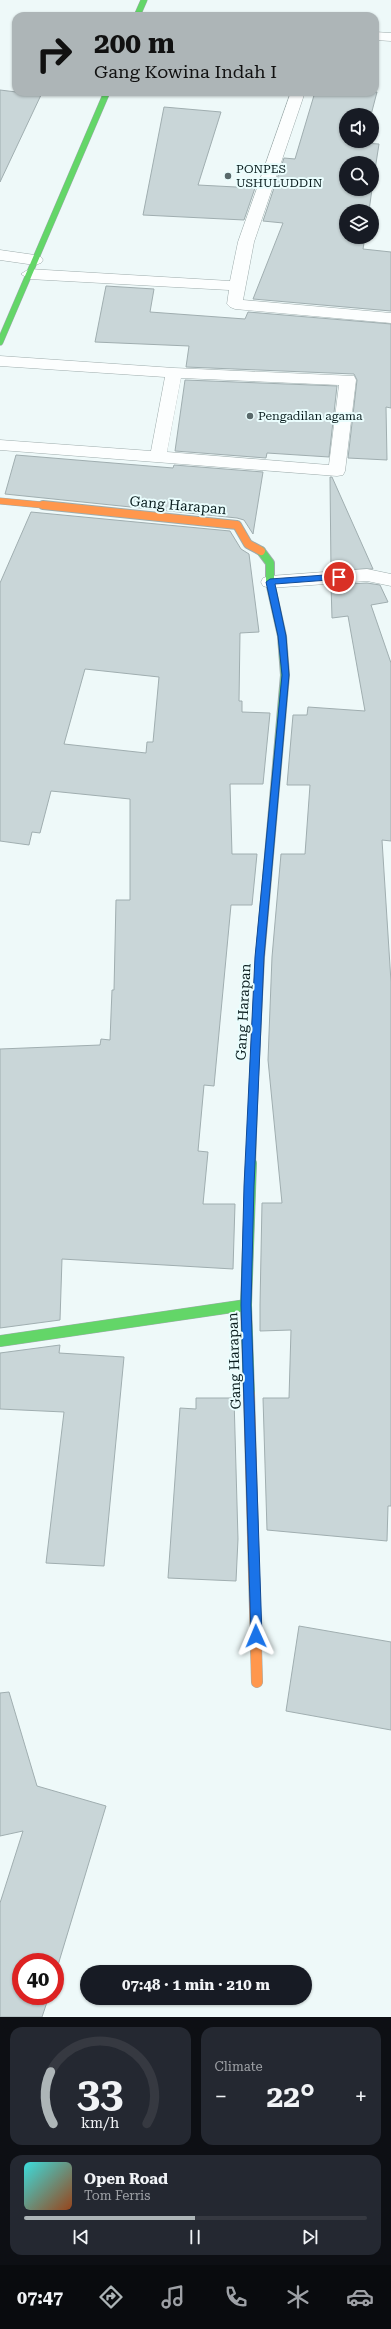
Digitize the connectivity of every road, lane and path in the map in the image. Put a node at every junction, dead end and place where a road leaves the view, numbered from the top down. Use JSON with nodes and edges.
{"nodes":[{"id":1,"x":144,"y":0,"type":"edge"},
{"id":2,"x":139,"y":12,"type":"edge"},
{"id":3,"x":379,"y":36,"type":"edge"},
{"id":4,"x":391,"y":37,"type":"edge"},
{"id":5,"x":105,"y":96,"type":"edge"},
{"id":6,"x":297,"y":96,"type":"edge"},
{"id":7,"x":0,"y":255,"type":"edge"},
{"id":8,"x":32,"y":267,"type":"junction"},
{"id":9,"x":238,"y":286,"type":"junction"},
{"id":10,"x":391,"y":318,"type":"edge"},
{"id":11,"x":0,"y":342,"type":"edge"},
{"id":12,"x":0,"y":361,"type":"edge"},
{"id":13,"x":174,"y":373,"type":"junction"},
{"id":14,"x":0,"y":445,"type":"edge"},
{"id":15,"x":158,"y":457,"type":"junction"},
{"id":16,"x":0,"y":501,"type":"edge"},
{"id":17,"x":391,"y":580,"type":"edge"},
{"id":18,"x":270,"y":582,"type":"junction"},
{"id":19,"x":246,"y":1305,"type":"junction"},
{"id":20,"x":0,"y":1341,"type":"edge"},
{"id":21,"x":257,"y":1682,"type":"dead end"}],
"edges":[{"from":1,"to":2,"type":"street"},
{"from":3,"to":4,"type":"lane"},
{"from":5,"to":8,"type":"street"},
{"from":6,"to":9,"type":"lane"},
{"from":7,"to":8,"type":"street"},
{"from":8,"to":9,"type":"lane"},
{"from":8,"to":11,"type":"street"},
{"from":9,"to":10,"type":"lane"},
{"from":12,"to":13,"type":"lane"},
{"from":13,"to":15,"type":"lane"},
{"from":13,"to":15,"type":"lane"},
{"from":14,"to":15,"type":"lane"},
{"from":16,"to":18,"type":"street","name":"Gang Harapan"},
{"from":17,"to":18,"type":"street"},
{"from":18,"to":19,"type":"street","name":"Gang Harapan"},
{"from":19,"to":20,"type":"street"},
{"from":19,"to":21,"type":"street","name":"Gang Harapan"}]}
